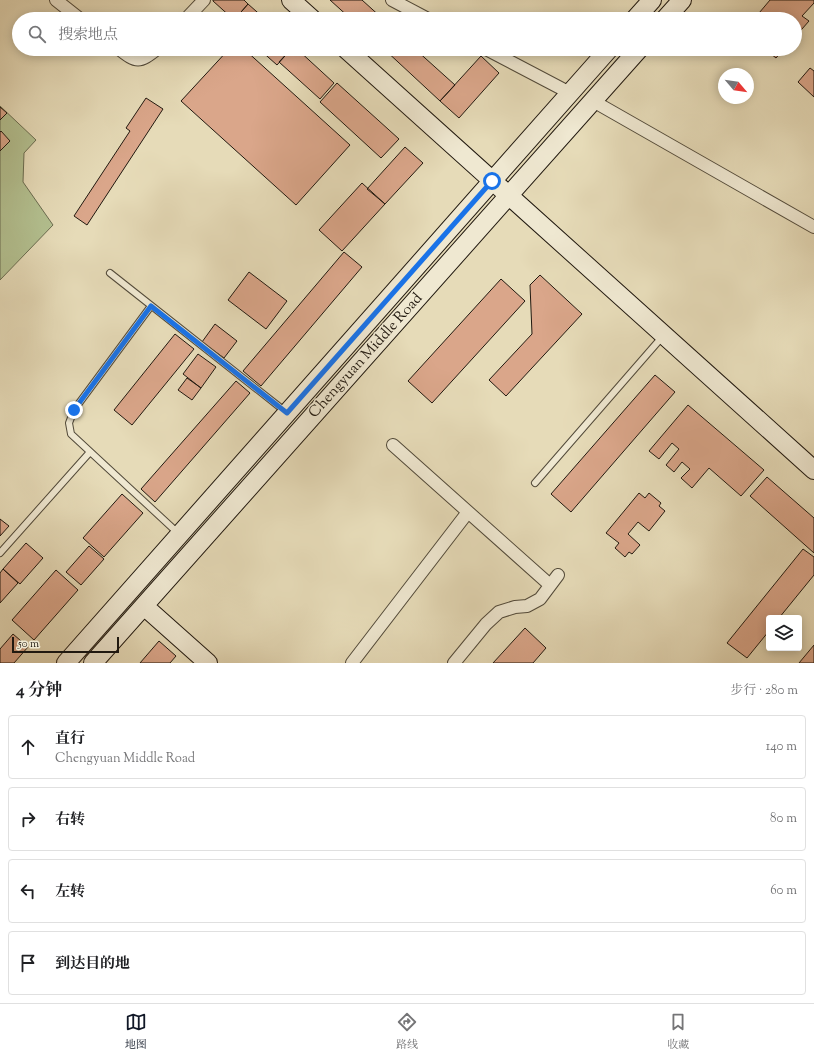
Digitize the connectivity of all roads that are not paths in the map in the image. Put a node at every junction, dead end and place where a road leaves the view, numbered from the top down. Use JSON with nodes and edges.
{"nodes":[{"id":1,"x":56,"y":0,"type":"edge"},
{"id":2,"x":204,"y":0,"type":"edge"},
{"id":3,"x":392,"y":0,"type":"edge"},
{"id":4,"x":652,"y":0,"type":"edge"},
{"id":5,"x":682,"y":0,"type":"edge"},
{"id":6,"x":296,"y":2,"type":"edge"},
{"id":7,"x":71,"y":12,"type":"edge"},
{"id":8,"x":193,"y":12,"type":"edge"},
{"id":9,"x":305,"y":12,"type":"edge"},
{"id":10,"x":415,"y":12,"type":"edge"},
{"id":11,"x":642,"y":12,"type":"edge"},
{"id":12,"x":671,"y":12,"type":"edge"},
{"id":13,"x":128,"y":56,"type":"edge"},
{"id":14,"x":147,"y":56,"type":"edge"},
{"id":15,"x":354,"y":56,"type":"edge"},
{"id":16,"x":499,"y":56,"type":"edge"},
{"id":17,"x":603,"y":56,"type":"edge"},
{"id":18,"x":633,"y":56,"type":"edge"},
{"id":19,"x":570,"y":93,"type":"junction"},
{"id":20,"x":593,"y":101,"type":"junction"},
{"id":21,"x":492,"y":181,"type":"junction"},
{"id":22,"x":509,"y":195,"type":"junction"},
{"id":23,"x":814,"y":227,"type":"edge"},
{"id":24,"x":110,"y":272,"type":"dead end"},
{"id":25,"x":151,"y":306,"type":"junction"},
{"id":26,"x":664,"y":335,"type":"junction"},
{"id":27,"x":287,"y":413,"type":"junction"},
{"id":28,"x":393,"y":445,"type":"dead end"},
{"id":29,"x":90,"y":452,"type":"junction"},
{"id":30,"x":814,"y":470,"type":"edge"},
{"id":31,"x":535,"y":483,"type":"dead end"},
{"id":32,"x":468,"y":512,"type":"junction"},
{"id":33,"x":180,"y":535,"type":"junction"},
{"id":34,"x":0,"y":553,"type":"edge"},
{"id":35,"x":558,"y":575,"type":"dead end"},
{"id":36,"x":550,"y":585,"type":"junction"},
{"id":37,"x":144,"y":606,"type":"junction"},
{"id":38,"x":66,"y":663,"type":"edge"},
{"id":39,"x":94,"y":663,"type":"edge"},
{"id":40,"x":208,"y":663,"type":"edge"},
{"id":41,"x":352,"y":663,"type":"edge"},
{"id":42,"x":454,"y":663,"type":"edge"}],
"edges":[{"from":1,"to":7,"type":"street"},
{"from":2,"to":8,"type":"street"},
{"from":3,"to":10,"type":"street"},
{"from":4,"to":11,"type":"main road"},
{"from":5,"to":12,"type":"main road"},
{"from":6,"to":9,"type":"main road"},
{"from":13,"to":14,"type":"street"},
{"from":15,"to":21,"type":"main road"},
{"from":16,"to":19,"type":"street"},
{"from":17,"to":19,"type":"main road","name":"Chengyuan Middle Road"},
{"from":18,"to":20,"type":"main road","name":"Chengyuan Middle Road"},
{"from":19,"to":21,"type":"main road","name":"Chengyuan Middle Road"},
{"from":20,"to":22,"type":"main road","name":"Chengyuan Middle Road"},
{"from":20,"to":23,"type":"street"},
{"from":21,"to":22,"type":"main road"},
{"from":21,"to":27,"type":"main road","name":"Chengyuan Middle Road"},
{"from":22,"to":26,"type":"main road"},
{"from":22,"to":37,"type":"main road","name":"Chengyuan Middle Road"},
{"from":24,"to":25,"type":"lane"},
{"from":25,"to":27,"type":"lane"},
{"from":25,"to":29,"type":"lane"},
{"from":26,"to":30,"type":"main road"},
{"from":26,"to":31,"type":"lane"},
{"from":27,"to":33,"type":"main road","name":"Chengyuan Middle Road"},
{"from":28,"to":32,"type":"street"},
{"from":29,"to":33,"type":"lane"},
{"from":29,"to":34,"type":"lane"},
{"from":32,"to":36,"type":"street"},
{"from":32,"to":41,"type":"street"},
{"from":33,"to":38,"type":"main road","name":"Chengyuan Middle Road"},
{"from":35,"to":36,"type":"street"},
{"from":36,"to":42,"type":"street"},
{"from":37,"to":39,"type":"main road","name":"Chengyuan Middle Road"},
{"from":37,"to":40,"type":"main road"}]}
